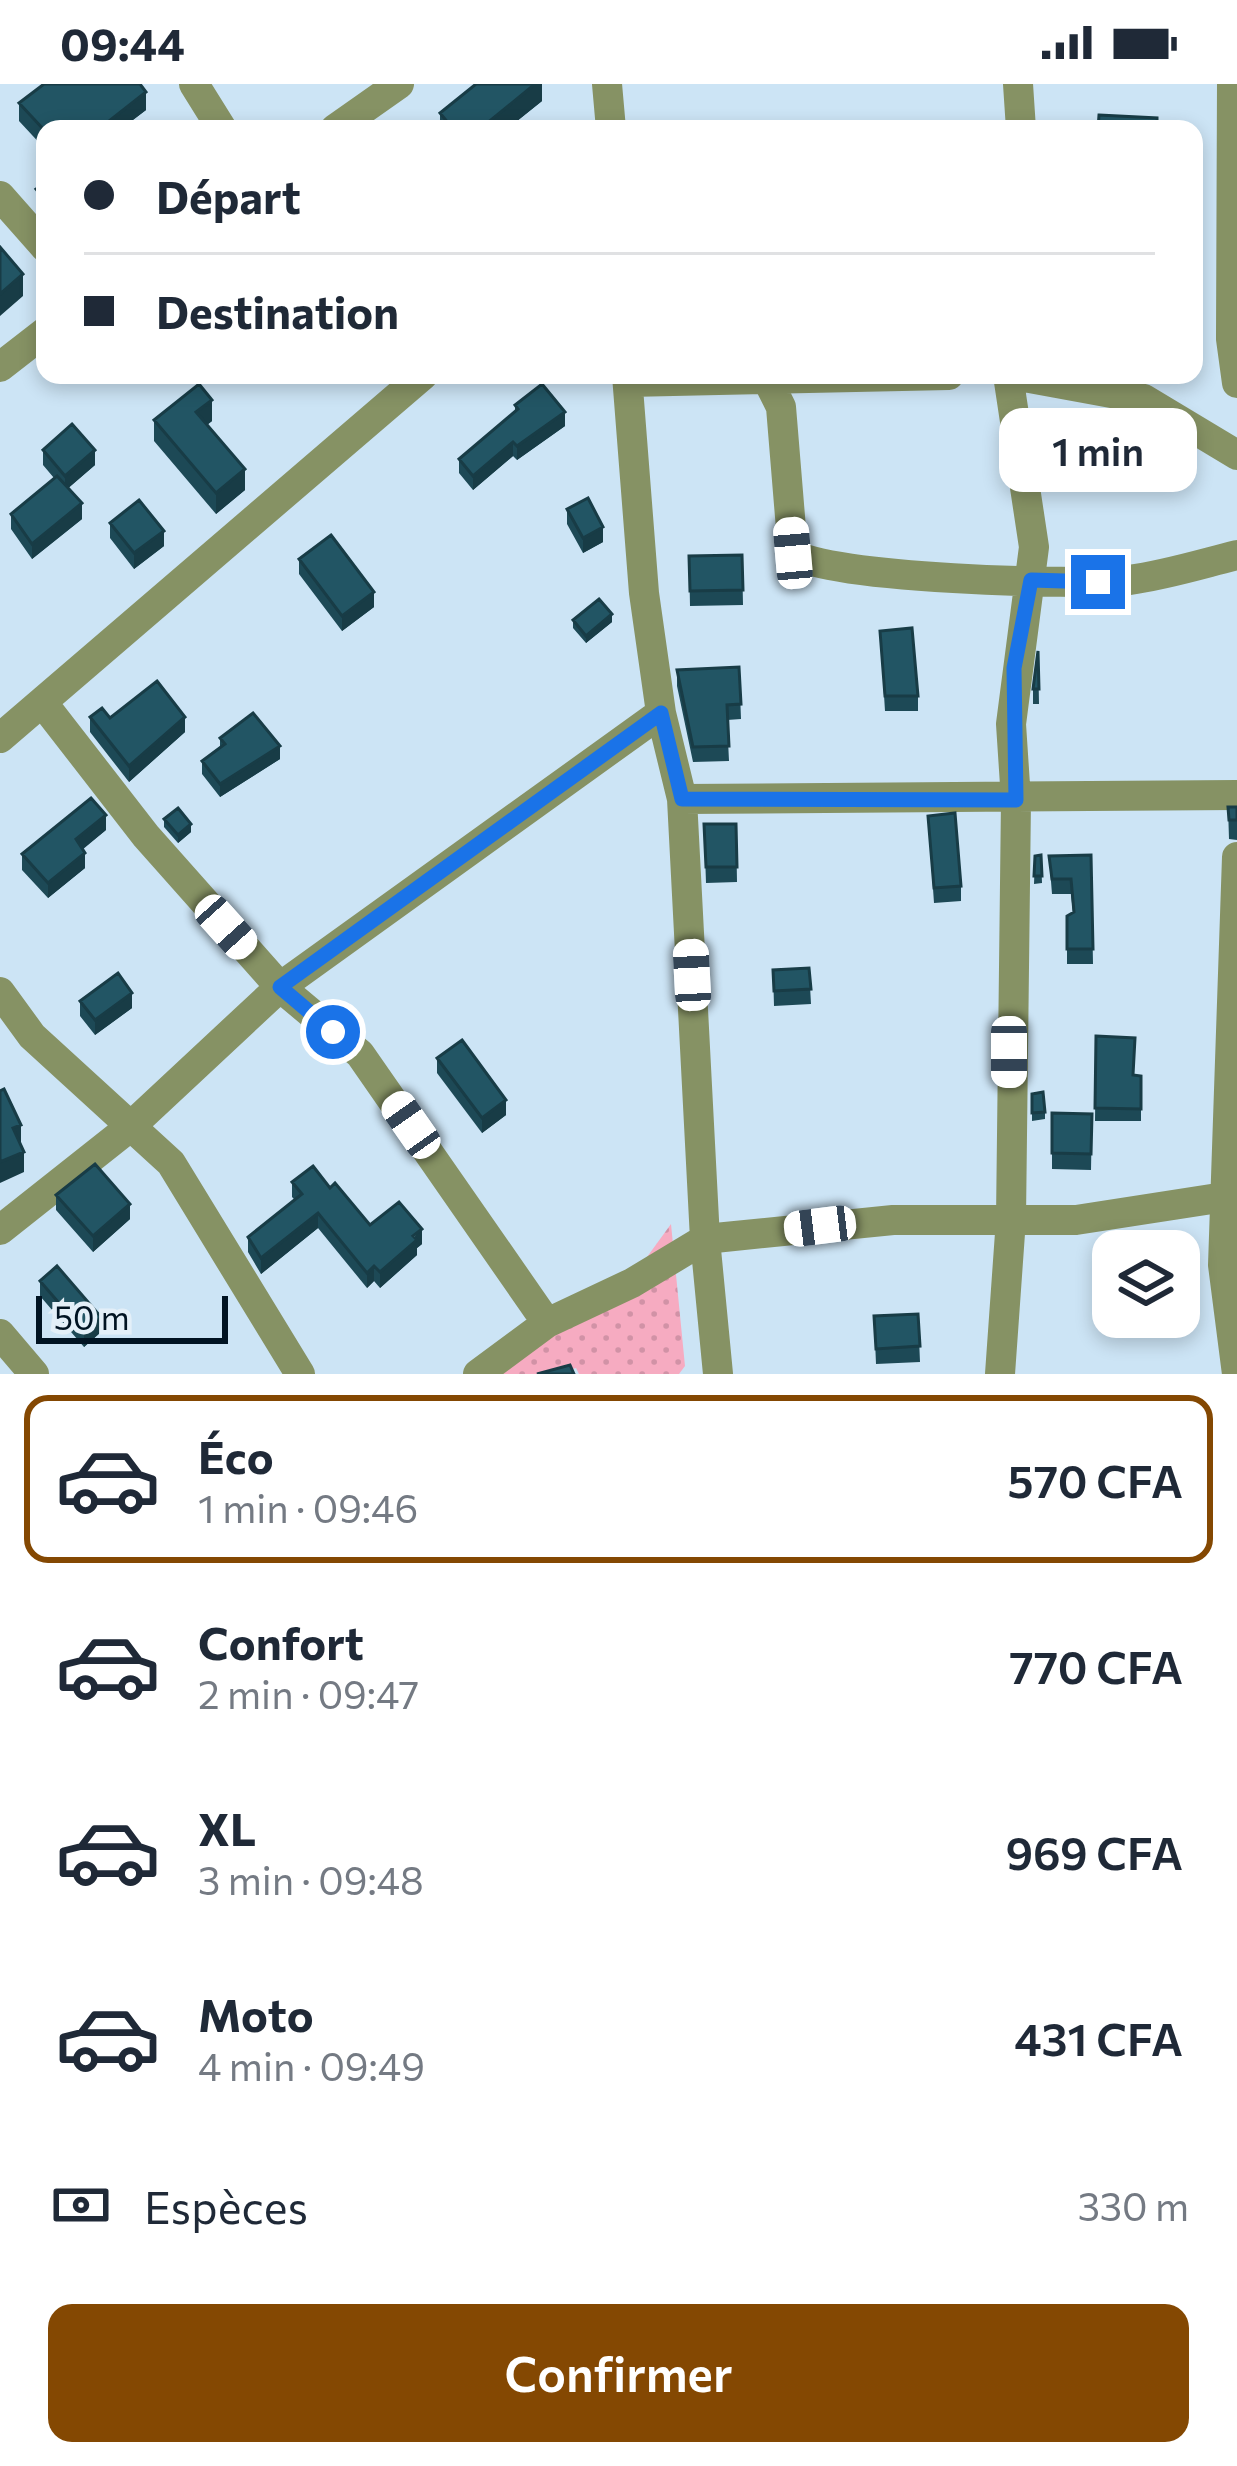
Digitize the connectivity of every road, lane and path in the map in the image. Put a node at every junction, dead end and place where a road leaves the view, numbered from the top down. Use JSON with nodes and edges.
{"nodes":[{"id":1,"x":194,"y":84,"type":"edge"},
{"id":2,"x":399,"y":84,"type":"edge"},
{"id":3,"x":608,"y":84,"type":"edge"},
{"id":4,"x":1018,"y":84,"type":"edge"},
{"id":5,"x":1232,"y":84,"type":"edge"},
{"id":6,"x":216,"y":120,"type":"edge"},
{"id":7,"x":348,"y":120,"type":"edge"},
{"id":8,"x":610,"y":120,"type":"edge"},
{"id":9,"x":1020,"y":120,"type":"edge"},
{"id":10,"x":0,"y":196,"type":"edge"},
{"id":11,"x":36,"y":237,"type":"edge"},
{"id":12,"x":36,"y":339,"type":"edge"},
{"id":13,"x":0,"y":367,"type":"edge"},
{"id":14,"x":1237,"y":383,"type":"edge"},
{"id":15,"x":413,"y":384,"type":"edge"},
{"id":16,"x":627,"y":384,"type":"edge"},
{"id":17,"x":770,"y":384,"type":"edge"},
{"id":18,"x":1012,"y":384,"type":"edge"},
{"id":19,"x":1061,"y":384,"type":"edge"},
{"id":20,"x":1237,"y":455,"type":"edge"},
{"id":21,"x":1237,"y":555,"type":"edge"},
{"id":22,"x":1031,"y":580,"type":"junction"},
{"id":23,"x":42,"y":702,"type":"junction"},
{"id":24,"x":661,"y":713,"type":"junction"},
{"id":25,"x":0,"y":738,"type":"edge"},
{"id":26,"x":1237,"y":795,"type":"edge"},
{"id":27,"x":682,"y":799,"type":"junction"},
{"id":28,"x":1016,"y":800,"type":"junction"},
{"id":29,"x":1237,"y":857,"type":"edge"},
{"id":30,"x":280,"y":987,"type":"junction"},
{"id":31,"x":0,"y":992,"type":"edge"},
{"id":32,"x":130,"y":1127,"type":"junction"},
{"id":33,"x":1233,"y":1195,"type":"edge"},
{"id":34,"x":1011,"y":1219,"type":"junction"},
{"id":35,"x":0,"y":1230,"type":"edge"},
{"id":36,"x":705,"y":1239,"type":"junction"},
{"id":37,"x":547,"y":1323,"type":"junction"},
{"id":38,"x":0,"y":1334,"type":"edge"},
{"id":39,"x":34,"y":1374,"type":"edge"},
{"id":40,"x":300,"y":1374,"type":"edge"},
{"id":41,"x":478,"y":1374,"type":"edge"},
{"id":42,"x":718,"y":1374,"type":"edge"},
{"id":43,"x":1000,"y":1374,"type":"edge"},
{"id":44,"x":1237,"y":1374,"type":"edge"}],
"edges":[{"from":1,"to":6,"type":"street"},
{"from":2,"to":7,"type":"street"},
{"from":3,"to":8,"type":"street"},
{"from":4,"to":9,"type":"street"},
{"from":5,"to":14,"type":"street"},
{"from":10,"to":11,"type":"street"},
{"from":12,"to":13,"type":"street"},
{"from":15,"to":23,"type":"street"},
{"from":16,"to":24,"type":"street"},
{"from":17,"to":22,"type":"street"},
{"from":18,"to":22,"type":"street"},
{"from":19,"to":20,"type":"street"},
{"from":21,"to":22,"type":"street"},
{"from":22,"to":28,"type":"street"},
{"from":23,"to":25,"type":"street"},
{"from":23,"to":30,"type":"street"},
{"from":24,"to":27,"type":"street"},
{"from":24,"to":30,"type":"street"},
{"from":26,"to":28,"type":"street"},
{"from":27,"to":28,"type":"street"},
{"from":27,"to":36,"type":"street"},
{"from":28,"to":34,"type":"street"},
{"from":29,"to":33,"type":"street"},
{"from":30,"to":32,"type":"street"},
{"from":30,"to":37,"type":"street"},
{"from":31,"to":32,"type":"street"},
{"from":32,"to":35,"type":"street"},
{"from":32,"to":40,"type":"street"},
{"from":33,"to":34,"type":"street"},
{"from":33,"to":44,"type":"street"},
{"from":34,"to":36,"type":"street"},
{"from":34,"to":43,"type":"street"},
{"from":36,"to":37,"type":"street"},
{"from":36,"to":42,"type":"street"},
{"from":37,"to":41,"type":"street"},
{"from":38,"to":39,"type":"street"}]}
